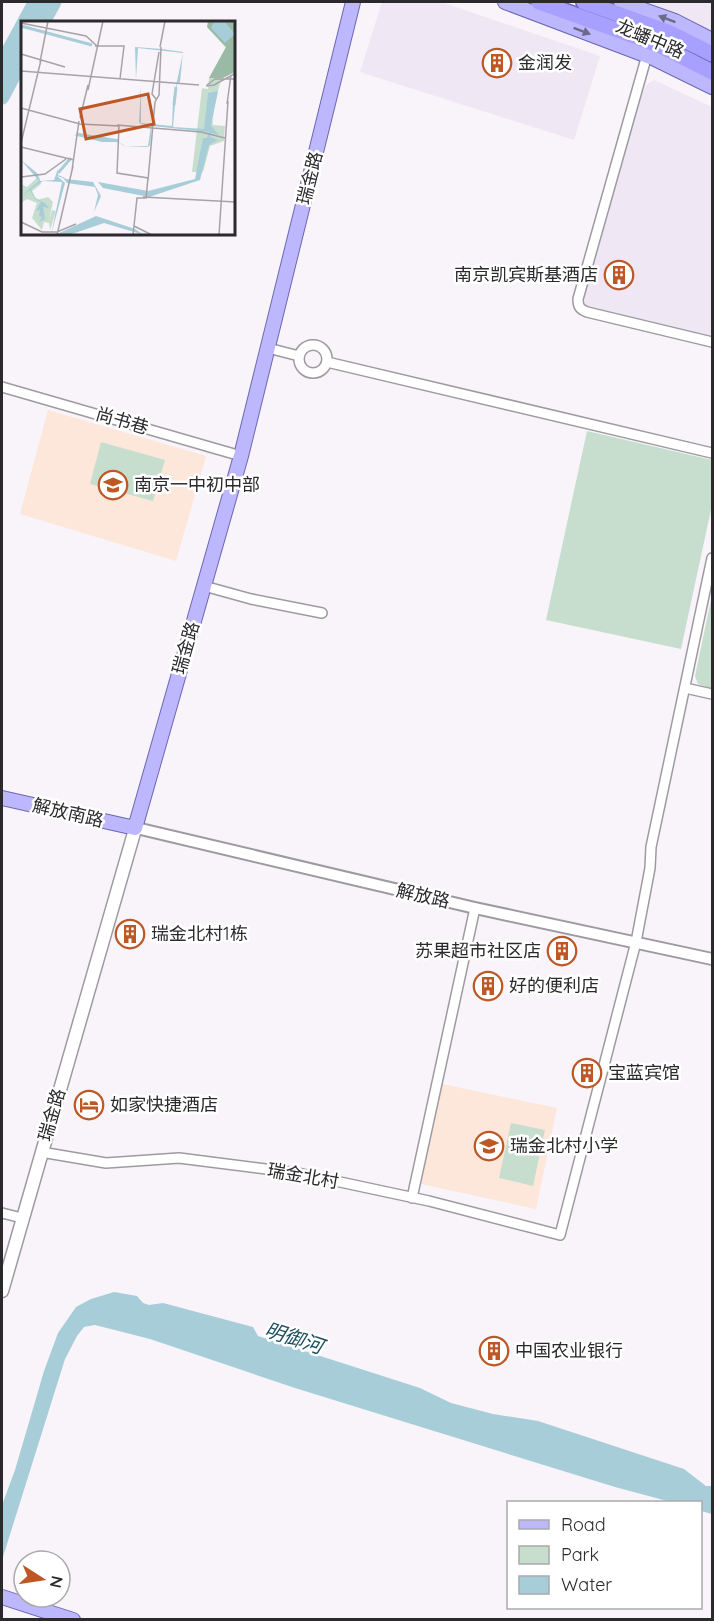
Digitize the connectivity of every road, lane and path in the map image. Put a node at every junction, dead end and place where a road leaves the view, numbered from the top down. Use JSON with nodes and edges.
{"nodes":[{"id":1,"x":353,"y":2,"type":"edge"},
{"id":2,"x":505,"y":2,"type":"edge"},
{"id":3,"x":538,"y":2,"type":"edge"},
{"id":4,"x":584,"y":2,"type":"edge"},
{"id":5,"x":621,"y":2,"type":"edge"},
{"id":6,"x":712,"y":40,"type":"edge"},
{"id":7,"x":712,"y":54,"type":"edge"},
{"id":8,"x":647,"y":55,"type":"junction"},
{"id":9,"x":712,"y":72,"type":"edge"},
{"id":10,"x":712,"y":87,"type":"edge"},
{"id":11,"x":712,"y":342,"type":"edge"},
{"id":12,"x":268,"y":348,"type":"junction"},
{"id":13,"x":299,"y":356,"type":"junction"},
{"id":14,"x":327,"y":362,"type":"junction"},
{"id":15,"x":2,"y":387,"type":"edge"},
{"id":16,"x":712,"y":453,"type":"edge"},
{"id":17,"x":242,"y":456,"type":"junction"},
{"id":18,"x":712,"y":558,"type":"edge"},
{"id":19,"x":204,"y":586,"type":"junction"},
{"id":20,"x":322,"y":613,"type":"dead end"},
{"id":21,"x":685,"y":688,"type":"junction"},
{"id":22,"x":712,"y":694,"type":"edge"},
{"id":23,"x":2,"y":798,"type":"edge"},
{"id":24,"x":135,"y":828,"type":"junction"},
{"id":25,"x":475,"y":908,"type":"junction"},
{"id":26,"x":636,"y":942,"type":"junction"},
{"id":27,"x":712,"y":958,"type":"edge"},
{"id":28,"x":41,"y":1152,"type":"junction"},
{"id":29,"x":412,"y":1198,"type":"junction"},
{"id":30,"x":2,"y":1213,"type":"edge"},
{"id":31,"x":22,"y":1218,"type":"junction"},
{"id":32,"x":2,"y":1290,"type":"edge"},
{"id":33,"x":2,"y":1598,"type":"edge"},
{"id":34,"x":73,"y":1620,"type":"edge"}],
"edges":[{"from":1,"to":12,"type":"main road","name":"瑞金路"},
{"from":2,"to":8,"type":"main road","name":"龙蟠中路","one_way":true},
{"from":3,"to":9,"type":"highway"},
{"from":4,"to":7,"type":"highway"},
{"from":6,"to":5,"type":"main road","name":"龙蟠中路","one_way":true},
{"from":8,"to":10,"type":"main road","name":"龙蟠中路"},
{"from":8,"to":11,"type":"street"},
{"from":12,"to":13,"type":"street"},
{"from":12,"to":17,"type":"main road","name":"瑞金路"},
{"from":13,"to":14,"type":"street"},
{"from":13,"to":14,"type":"street"},
{"from":14,"to":16,"type":"street"},
{"from":15,"to":17,"type":"street","name":"尚书巷"},
{"from":17,"to":19,"type":"main road","name":"瑞金路"},
{"from":18,"to":21,"type":"street"},
{"from":19,"to":20,"type":"street"},
{"from":19,"to":24,"type":"main road","name":"瑞金路"},
{"from":21,"to":22,"type":"street"},
{"from":21,"to":26,"type":"street"},
{"from":23,"to":24,"type":"street","name":"解放南路"},
{"from":24,"to":25,"type":"street","name":"解放路"},
{"from":24,"to":28,"type":"main road","name":"瑞金路"},
{"from":25,"to":26,"type":"street","name":"解放路"},
{"from":25,"to":29,"type":"street"},
{"from":26,"to":27,"type":"street","name":"解放路"},
{"from":26,"to":29,"type":"street","name":"瑞金北村"},
{"from":28,"to":29,"type":"street","name":"瑞金北村"},
{"from":28,"to":31,"type":"main road","name":"瑞金路"},
{"from":30,"to":31,"type":"street"},
{"from":31,"to":32,"type":"main road","name":"瑞金路"},
{"from":33,"to":34,"type":"main road"}]}
